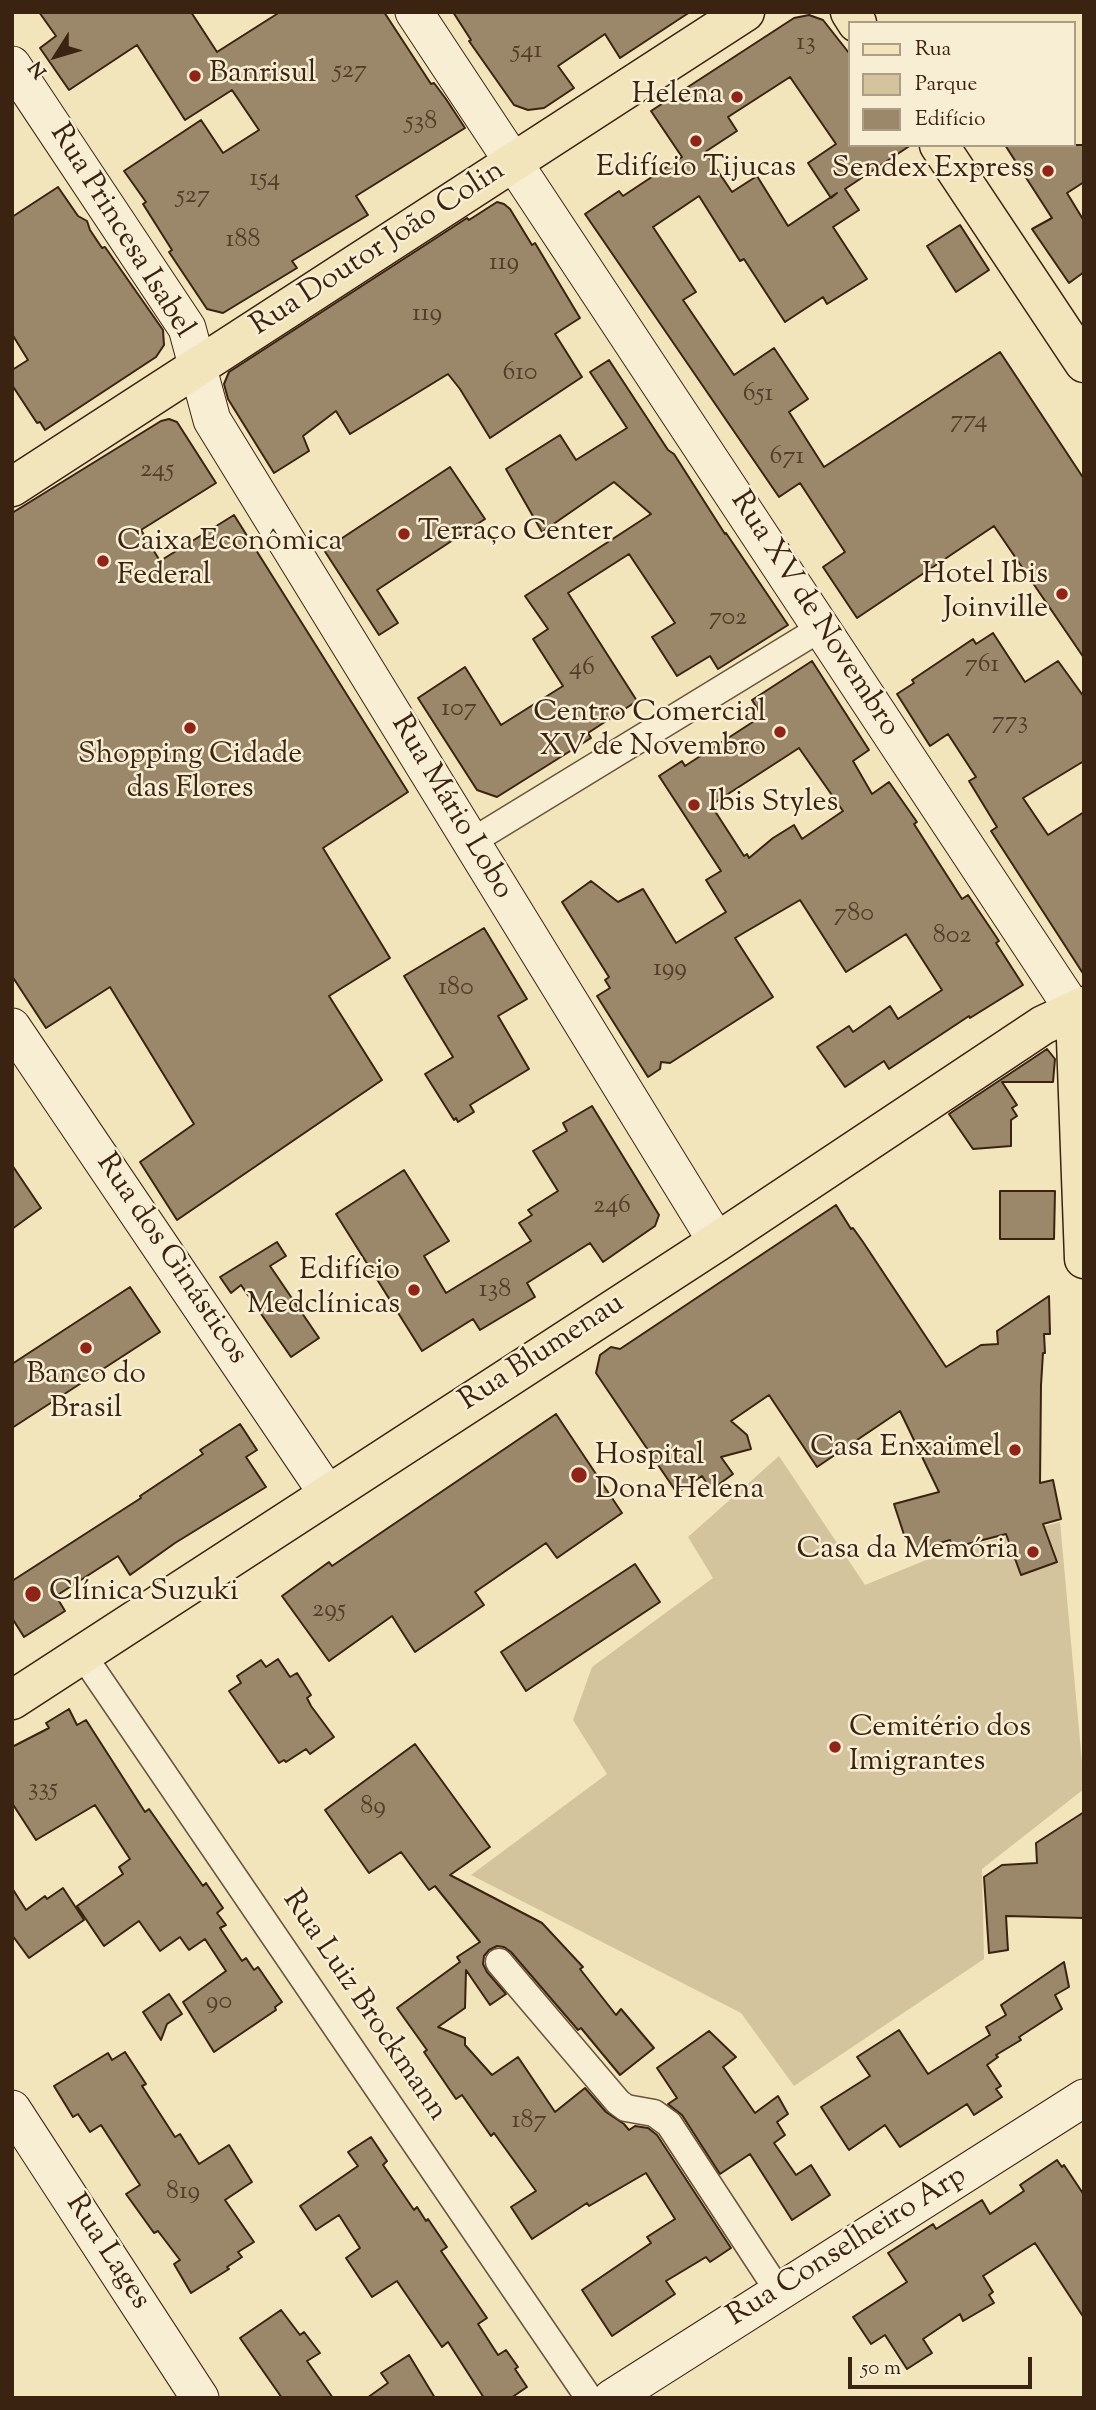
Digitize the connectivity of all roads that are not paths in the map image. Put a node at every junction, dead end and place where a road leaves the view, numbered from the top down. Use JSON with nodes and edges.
{"nodes":[{"id":1,"x":414,"y":12,"type":"edge"},
{"id":2,"x":745,"y":12,"type":"edge"},
{"id":3,"x":12,"y":65,"type":"edge"},
{"id":4,"x":940,"y":147,"type":"edge"},
{"id":5,"x":513,"y":162,"type":"junction"},
{"id":6,"x":1084,"y":363,"type":"edge"},
{"id":7,"x":197,"y":367,"type":"junction"},
{"id":8,"x":12,"y":487,"type":"edge"},
{"id":9,"x":821,"y":628,"type":"junction"},
{"id":10,"x":471,"y":842,"type":"junction"},
{"id":11,"x":1079,"y":1009,"type":"edge"},
{"id":12,"x":12,"y":1027,"type":"edge"},
{"id":13,"x":717,"y":1242,"type":"junction"},
{"id":14,"x":1084,"y":1259,"type":"edge"},
{"id":15,"x":327,"y":1493,"type":"junction"},
{"id":16,"x":82,"y":1654,"type":"junction"},
{"id":17,"x":12,"y":1700,"type":"edge"},
{"id":18,"x":499,"y":1962,"type":"dead end"},
{"id":19,"x":1084,"y":2098,"type":"edge"},
{"id":20,"x":12,"y":2109,"type":"edge"},
{"id":21,"x":779,"y":2292,"type":"junction"},
{"id":22,"x":200,"y":2398,"type":"edge"},
{"id":23,"x":589,"y":2398,"type":"edge"},
{"id":24,"x":612,"y":2398,"type":"edge"}],
"edges":[{"from":1,"to":5,"type":"main road","name":"Rua XV de Novembro"},
{"from":2,"to":5,"type":"main road","name":"Rua Doutor João Colin"},
{"from":3,"to":7,"type":"main road","name":"Rua Princesa Isabel"},
{"from":4,"to":6,"type":"main road"},
{"from":5,"to":7,"type":"main road","name":"Rua Doutor João Colin"},
{"from":5,"to":9,"type":"main road","name":"Rua XV de Novembro"},
{"from":7,"to":8,"type":"main road","name":"Rua Doutor João Colin"},
{"from":7,"to":10,"type":"main road","name":"Rua Mário Lobo"},
{"from":9,"to":10,"type":"street"},
{"from":9,"to":11,"type":"main road","name":"Rua XV de Novembro"},
{"from":10,"to":13,"type":"main road","name":"Rua Mário Lobo"},
{"from":11,"to":13,"type":"main road","name":"Rua Blumenau"},
{"from":11,"to":14,"type":"main road"},
{"from":12,"to":15,"type":"main road","name":"Rua dos Ginásticos"},
{"from":13,"to":15,"type":"main road","name":"Rua Blumenau"},
{"from":15,"to":16,"type":"main road","name":"Rua Blumenau"},
{"from":16,"to":17,"type":"main road","name":"Rua Blumenau"},
{"from":16,"to":23,"type":"street","name":"Rua Luiz Brockmann"},
{"from":18,"to":21,"type":"street"},
{"from":19,"to":21,"type":"main road","name":"Rua Conselheiro Arp"},
{"from":20,"to":22,"type":"main road","name":"Rua Lages"},
{"from":21,"to":24,"type":"main road","name":"Rua Conselheiro Arp"}]}
